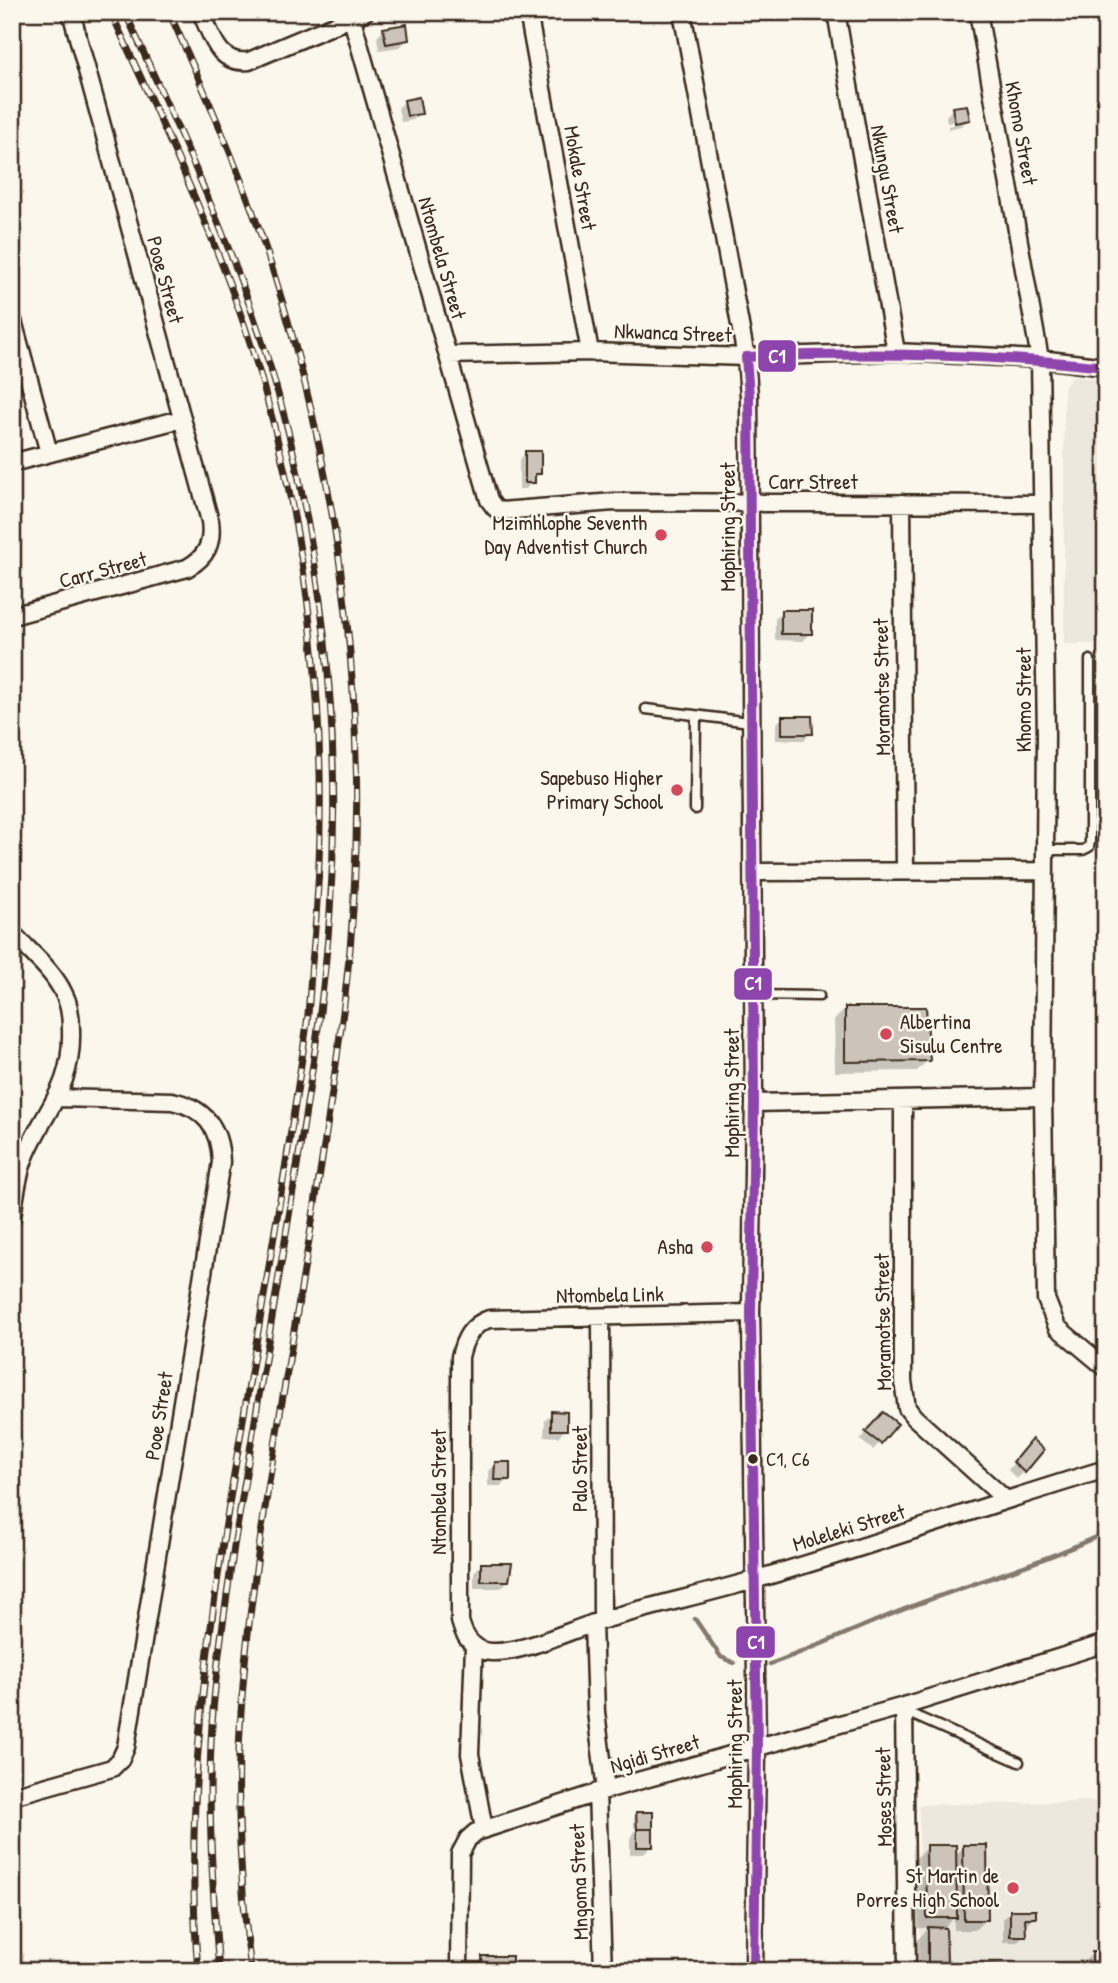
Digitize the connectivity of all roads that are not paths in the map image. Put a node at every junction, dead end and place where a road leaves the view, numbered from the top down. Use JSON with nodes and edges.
{"nodes":[{"id":1,"x":71,"y":12,"type":"edge"},
{"id":2,"x":201,"y":12,"type":"edge"},
{"id":3,"x":528,"y":12,"type":"edge"},
{"id":4,"x":682,"y":12,"type":"edge"},
{"id":5,"x":836,"y":12,"type":"edge"},
{"id":6,"x":978,"y":12,"type":"edge"},
{"id":7,"x":355,"y":14,"type":"edge"},
{"id":8,"x":12,"y":317,"type":"edge"},
{"id":9,"x":590,"y":352,"type":"junction"},
{"id":10,"x":896,"y":352,"type":"junction"},
{"id":11,"x":448,"y":355,"type":"junction"},
{"id":12,"x":746,"y":357,"type":"junction"},
{"id":13,"x":1040,"y":359,"type":"junction"},
{"id":14,"x":1106,"y":367,"type":"edge"},
{"id":15,"x":181,"y":419,"type":"junction"},
{"id":16,"x":49,"y":453,"type":"junction"},
{"id":17,"x":12,"y":463,"type":"edge"},
{"id":18,"x":749,"y":503,"type":"junction"},
{"id":19,"x":902,"y":503,"type":"junction"},
{"id":20,"x":1042,"y":504,"type":"junction"},
{"id":21,"x":501,"y":511,"type":"joint"},
{"id":22,"x":202,"y":558,"type":"joint"},
{"id":23,"x":12,"y":616,"type":"edge"},
{"id":24,"x":1090,"y":660,"type":"dead end"},
{"id":25,"x":646,"y":709,"type":"dead end"},
{"id":26,"x":696,"y":716,"type":"junction"},
{"id":27,"x":750,"y":722,"type":"junction"},
{"id":28,"x":695,"y":810,"type":"dead end"},
{"id":29,"x":1045,"y":850,"type":"junction"},
{"id":30,"x":905,"y":871,"type":"junction"},
{"id":31,"x":1045,"y":871,"type":"junction"},
{"id":32,"x":753,"y":872,"type":"junction"},
{"id":33,"x":12,"y":933,"type":"edge"},
{"id":34,"x":754,"y":995,"type":"junction"},
{"id":35,"x":819,"y":996,"type":"dead end"},
{"id":36,"x":1043,"y":1097,"type":"junction"},
{"id":37,"x":58,"y":1098,"type":"junction"},
{"id":38,"x":903,"y":1101,"type":"junction"},
{"id":39,"x":754,"y":1103,"type":"junction"},
{"id":40,"x":12,"y":1217,"type":"edge"},
{"id":41,"x":751,"y":1312,"type":"junction"},
{"id":42,"x":601,"y":1317,"type":"junction"},
{"id":43,"x":473,"y":1327,"type":"joint"},
{"id":44,"x":1106,"y":1368,"type":"edge"},
{"id":45,"x":1106,"y":1469,"type":"edge"},
{"id":46,"x":1005,"y":1499,"type":"junction"},
{"id":47,"x":756,"y":1579,"type":"junction"},
{"id":48,"x":597,"y":1622,"type":"junction"},
{"id":49,"x":1106,"y":1643,"type":"edge"},
{"id":50,"x":478,"y":1648,"type":"junction"},
{"id":51,"x":904,"y":1708,"type":"junction"},
{"id":52,"x":757,"y":1748,"type":"junction"},
{"id":53,"x":1019,"y":1762,"type":"dead end"},
{"id":54,"x":601,"y":1791,"type":"junction"},
{"id":55,"x":12,"y":1796,"type":"edge"},
{"id":56,"x":484,"y":1829,"type":"junction"},
{"id":57,"x":459,"y":1971,"type":"edge"},
{"id":58,"x":603,"y":1971,"type":"edge"},
{"id":59,"x":754,"y":1971,"type":"edge"},
{"id":60,"x":907,"y":1971,"type":"edge"}],
"edges":[{"from":1,"to":15,"type":"street","name":"Pooe Street"},
{"from":2,"to":7,"type":"street"},
{"from":3,"to":9,"type":"street","name":"Mokale Street"},
{"from":4,"to":12,"type":"street","name":"Mophiring Street"},
{"from":5,"to":10,"type":"street","name":"Nkungu Street"},
{"from":6,"to":13,"type":"street","name":"Khomo Street"},
{"from":7,"to":11,"type":"street","name":"Ntombela Street"},
{"from":8,"to":16,"type":"street"},
{"from":9,"to":11,"type":"street","name":"Nkwanca Street"},
{"from":9,"to":12,"type":"street","name":"Nkwanca Street"},
{"from":10,"to":12,"type":"street","name":"Nkwanca Street"},
{"from":10,"to":13,"type":"street","name":"Nkwanca Street"},
{"from":11,"to":21,"type":"street","name":"Ntombela Street"},
{"from":12,"to":18,"type":"street","name":"Mophiring Street"},
{"from":13,"to":14,"type":"street","name":"Nkwanca Street"},
{"from":13,"to":20,"type":"street","name":"Khomo Street"},
{"from":15,"to":16,"type":"street"},
{"from":15,"to":22,"type":"street","name":"Pooe Street"},
{"from":16,"to":17,"type":"street"},
{"from":18,"to":19,"type":"street","name":"Carr Street"},
{"from":18,"to":21,"type":"street","name":"Carr Street"},
{"from":18,"to":27,"type":"street","name":"Mophiring Street"},
{"from":19,"to":20,"type":"street","name":"Carr Street"},
{"from":19,"to":30,"type":"street","name":"Moramotse Street"},
{"from":20,"to":29,"type":"street","name":"Khomo Street"},
{"from":22,"to":23,"type":"street","name":"Carr Street"},
{"from":24,"to":29,"type":"lane"},
{"from":25,"to":26,"type":"lane"},
{"from":26,"to":27,"type":"lane"},
{"from":26,"to":28,"type":"lane"},
{"from":27,"to":32,"type":"street","name":"Mophiring Street"},
{"from":29,"to":31,"type":"street","name":"Khomo Street"},
{"from":30,"to":31,"type":"street"},
{"from":30,"to":32,"type":"street"},
{"from":31,"to":36,"type":"street","name":"Khomo Street"},
{"from":32,"to":34,"type":"street","name":"Mophiring Street"},
{"from":33,"to":37,"type":"street"},
{"from":34,"to":35,"type":"lane"},
{"from":34,"to":39,"type":"street","name":"Mophiring Street"},
{"from":36,"to":38,"type":"street"},
{"from":36,"to":44,"type":"street","name":"Khomo Street"},
{"from":37,"to":40,"type":"street"},
{"from":37,"to":55,"type":"street","name":"Pooe Street"},
{"from":38,"to":39,"type":"street"},
{"from":38,"to":46,"type":"street","name":"Moramotse Street"},
{"from":39,"to":41,"type":"street","name":"Mophiring Street"},
{"from":41,"to":42,"type":"street","name":"Ntombela Link"},
{"from":41,"to":47,"type":"street","name":"Mophiring Street"},
{"from":42,"to":43,"type":"street","name":"Ntombela Link"},
{"from":42,"to":48,"type":"street","name":"Palo Street"},
{"from":43,"to":50,"type":"street","name":"Ntombela Street"},
{"from":45,"to":46,"type":"street","name":"Moleleki Street"},
{"from":46,"to":47,"type":"street","name":"Moleleki Street"},
{"from":47,"to":48,"type":"street","name":"Moleleki Street"},
{"from":47,"to":52,"type":"street","name":"Mophiring Street"},
{"from":48,"to":50,"type":"street","name":"Moleleki Street"},
{"from":48,"to":54,"type":"street","name":"Palo Street"},
{"from":49,"to":51,"type":"street","name":"Ngidi Street"},
{"from":50,"to":56,"type":"street"},
{"from":51,"to":52,"type":"street","name":"Ngidi Street"},
{"from":51,"to":53,"type":"lane"},
{"from":51,"to":60,"type":"street","name":"Moses Street"},
{"from":52,"to":54,"type":"street","name":"Ngidi Street"},
{"from":52,"to":59,"type":"street","name":"Mophiring Street"},
{"from":54,"to":56,"type":"street","name":"Ngidi Street"},
{"from":54,"to":58,"type":"street","name":"Mngoma Street"},
{"from":56,"to":57,"type":"street","name":"Ngidi Street"}]}
